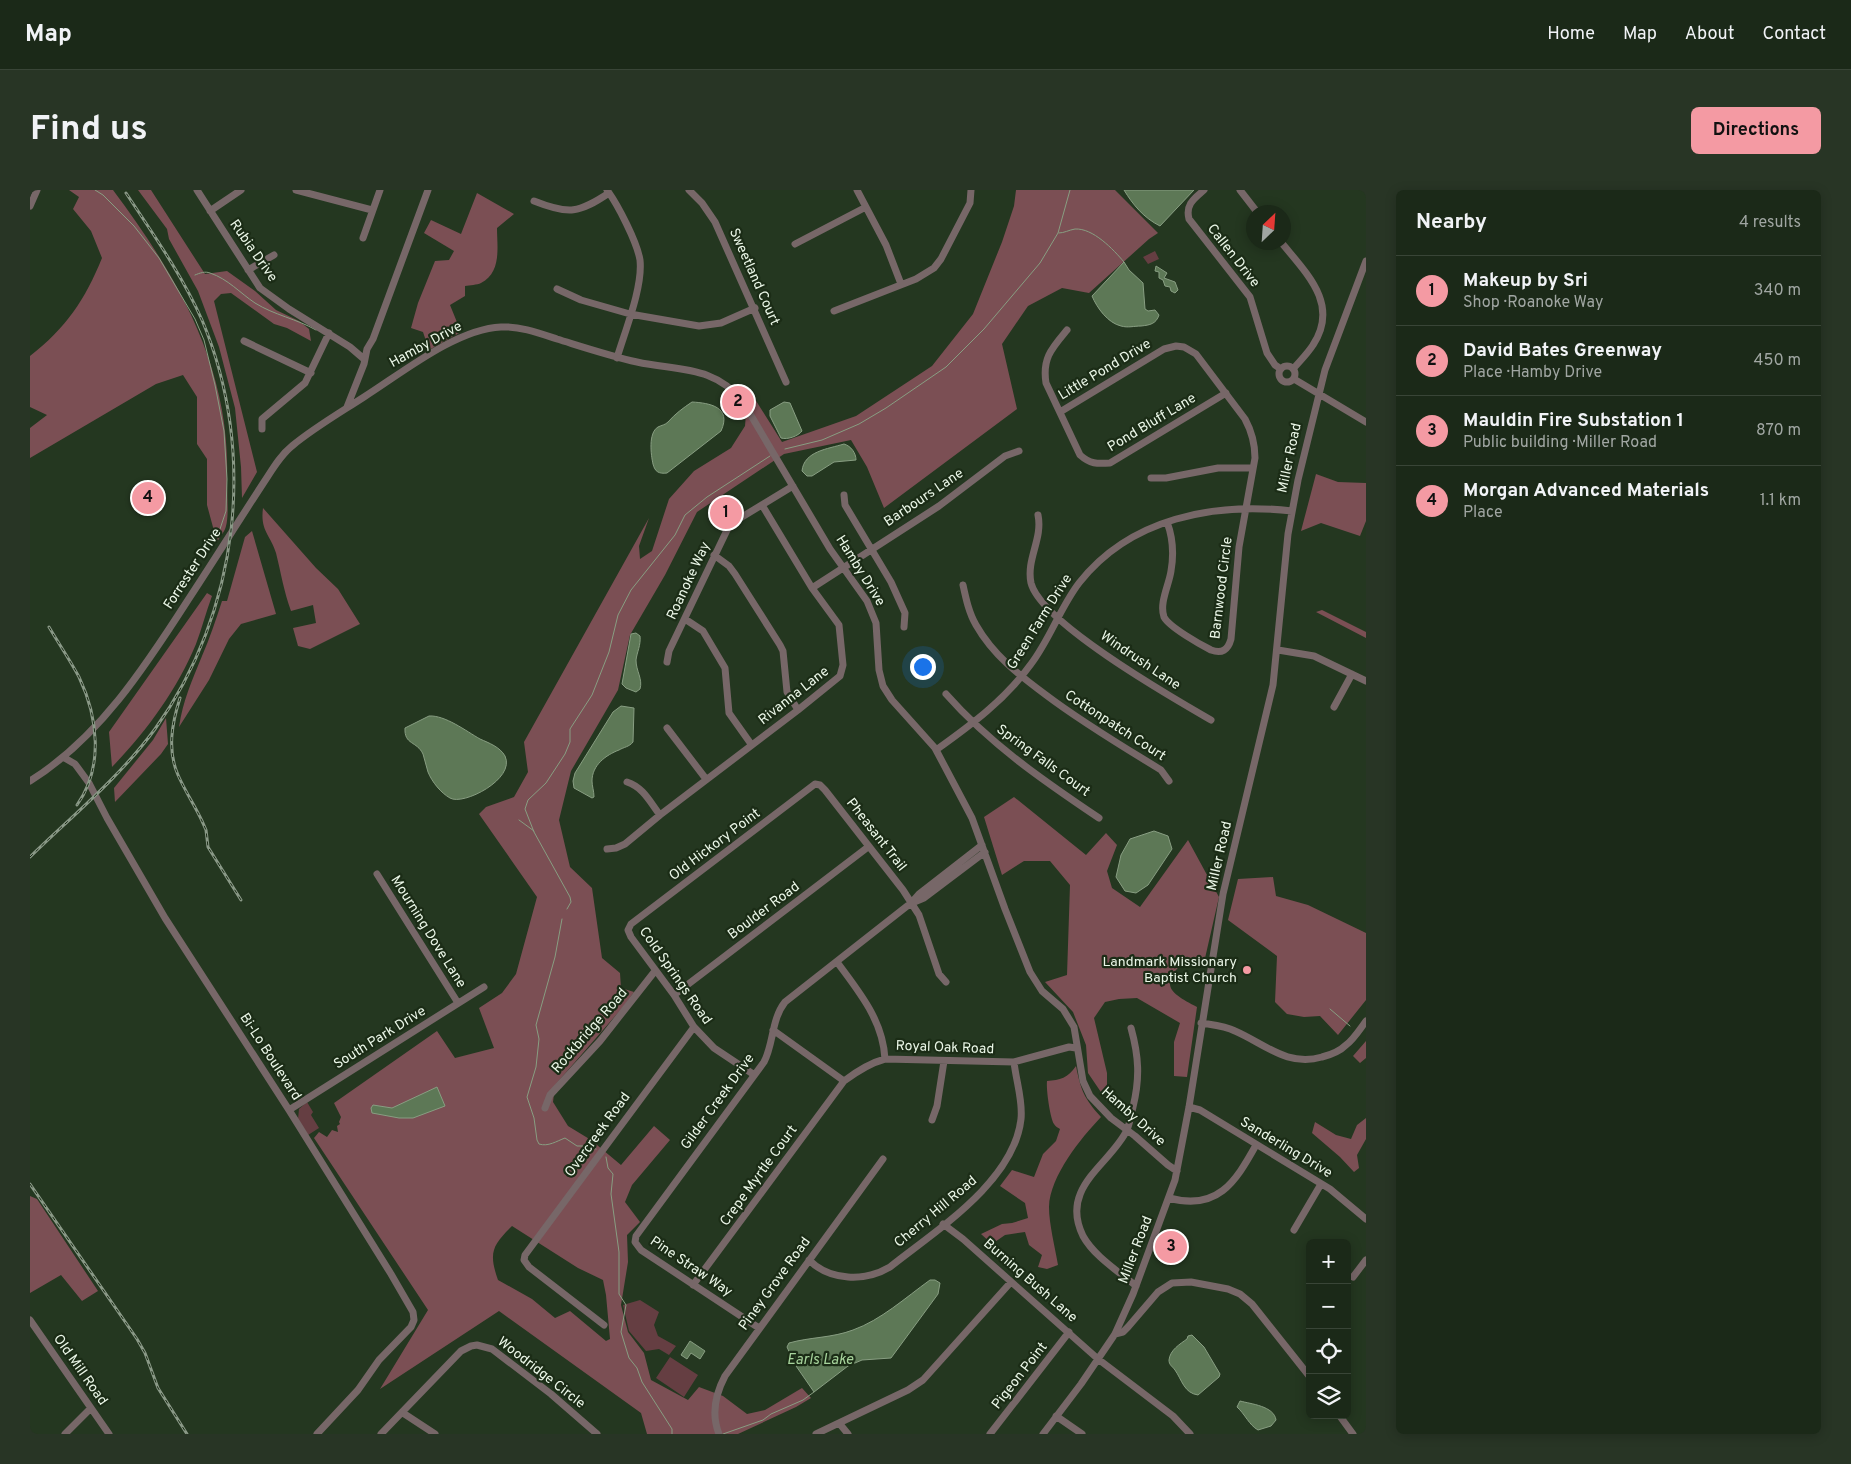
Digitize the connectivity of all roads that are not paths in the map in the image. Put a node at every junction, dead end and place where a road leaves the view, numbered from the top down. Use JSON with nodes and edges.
{"nodes":[{"id":1,"x":37,"y":190,"type":"edge"},
{"id":2,"x":197,"y":190,"type":"edge"},
{"id":3,"x":241,"y":190,"type":"edge"},
{"id":4,"x":296,"y":190,"type":"edge"},
{"id":5,"x":380,"y":190,"type":"edge"},
{"id":6,"x":428,"y":190,"type":"edge"},
{"id":7,"x":689,"y":190,"type":"edge"},
{"id":8,"x":857,"y":190,"type":"edge"},
{"id":9,"x":971,"y":190,"type":"edge"},
{"id":10,"x":1204,"y":190,"type":"edge"},
{"id":11,"x":1240,"y":190,"type":"edge"},
{"id":12,"x":608,"y":191,"type":"edge"},
{"id":13,"x":314,"y":192,"type":"edge"},
{"id":14,"x":534,"y":202,"type":"dead end"},
{"id":15,"x":1252,"y":205,"type":"edge"},
{"id":16,"x":30,"y":206,"type":"edge"},
{"id":17,"x":866,"y":207,"type":"junction"},
{"id":18,"x":372,"y":210,"type":"junction"},
{"id":19,"x":210,"y":211,"type":"junction"},
{"id":20,"x":363,"y":238,"type":"dead end"},
{"id":21,"x":794,"y":244,"type":"dead end"},
{"id":22,"x":1287,"y":250,"type":"edge"},
{"id":23,"x":274,"y":255,"type":"dead end"},
{"id":24,"x":1366,"y":262,"type":"edge"},
{"id":25,"x":248,"y":270,"type":"junction"},
{"id":26,"x":901,"y":284,"type":"junction"},
{"id":27,"x":557,"y":289,"type":"dead end"},
{"id":28,"x":755,"y":308,"type":"junction"},
{"id":29,"x":834,"y":311,"type":"dead end"},
{"id":30,"x":630,"y":314,"type":"junction"},
{"id":31,"x":1067,"y":330,"type":"dead end"},
{"id":32,"x":329,"y":333,"type":"junction"},
{"id":33,"x":373,"y":339,"type":"junction"},
{"id":34,"x":244,"y":341,"type":"dead end"},
{"id":35,"x":350,"y":347,"type":"junction"},
{"id":36,"x":367,"y":349,"type":"junction"},
{"id":37,"x":617,"y":358,"type":"junction"},
{"id":38,"x":364,"y":361,"type":"junction"},
{"id":39,"x":1281,"y":369,"type":"junction"},
{"id":40,"x":1293,"y":369,"type":"junction"},
{"id":41,"x":311,"y":373,"type":"junction"},
{"id":42,"x":1294,"y":379,"type":"junction"},
{"id":43,"x":786,"y":382,"type":"dead end"},
{"id":44,"x":1226,"y":393,"type":"junction"},
{"id":45,"x":1318,"y":393,"type":"junction"},
{"id":46,"x":347,"y":407,"type":"junction"},
{"id":47,"x":1060,"y":412,"type":"junction"},
{"id":48,"x":1366,"y":422,"type":"edge"},
{"id":49,"x":262,"y":429,"type":"dead end"},
{"id":50,"x":1019,"y":452,"type":"dead end"},
{"id":51,"x":1253,"y":468,"type":"junction"},
{"id":52,"x":1151,"y":478,"type":"dead end"},
{"id":53,"x":793,"y":486,"type":"junction"},
{"id":54,"x":844,"y":495,"type":"dead end"},
{"id":55,"x":762,"y":505,"type":"junction"},
{"id":56,"x":1245,"y":508,"type":"junction"},
{"id":57,"x":1292,"y":511,"type":"junction"},
{"id":58,"x":1038,"y":516,"type":"dead end"},
{"id":59,"x":1168,"y":522,"type":"junction"},
{"id":60,"x":871,"y":549,"type":"junction"},
{"id":61,"x":714,"y":555,"type":"junction"},
{"id":62,"x":843,"y":567,"type":"junction"},
{"id":63,"x":963,"y":585,"type":"dead end"},
{"id":64,"x":812,"y":588,"type":"junction"},
{"id":65,"x":1058,"y":618,"type":"junction"},
{"id":66,"x":684,"y":619,"type":"junction"},
{"id":67,"x":904,"y":627,"type":"dead end"},
{"id":68,"x":1278,"y":650,"type":"junction"},
{"id":69,"x":667,"y":662,"type":"dead end"},
{"id":70,"x":1352,"y":674,"type":"junction"},
{"id":71,"x":1021,"y":676,"type":"junction"},
{"id":72,"x":1366,"y":681,"type":"edge"},
{"id":73,"x":946,"y":694,"type":"dead end"},
{"id":74,"x":1334,"y":706,"type":"dead end"},
{"id":75,"x":798,"y":710,"type":"junction"},
{"id":76,"x":1211,"y":720,"type":"dead end"},
{"id":77,"x":973,"y":723,"type":"junction"},
{"id":78,"x":667,"y":728,"type":"dead end"},
{"id":79,"x":751,"y":744,"type":"junction"},
{"id":80,"x":936,"y":750,"type":"junction"},
{"id":81,"x":63,"y":756,"type":"junction"},
{"id":82,"x":706,"y":779,"type":"junction"},
{"id":83,"x":30,"y":781,"type":"edge"},
{"id":84,"x":1169,"y":781,"type":"dead end"},
{"id":85,"x":627,"y":782,"type":"dead end"},
{"id":86,"x":818,"y":784,"type":"joint"},
{"id":87,"x":660,"y":815,"type":"junction"},
{"id":88,"x":1099,"y":818,"type":"dead end"},
{"id":89,"x":868,"y":847,"type":"junction"},
{"id":90,"x":984,"y":849,"type":"junction"},
{"id":91,"x":607,"y":850,"type":"dead end"},
{"id":92,"x":377,"y":874,"type":"dead end"},
{"id":93,"x":911,"y":903,"type":"junction"},
{"id":94,"x":629,"y":927,"type":"joint"},
{"id":95,"x":837,"y":962,"type":"junction"},
{"id":96,"x":655,"y":971,"type":"junction"},
{"id":97,"x":946,"y":982,"type":"dead end"},
{"id":98,"x":484,"y":987,"type":"dead end"},
{"id":99,"x":674,"y":995,"type":"junction"},
{"id":100,"x":458,"y":1003,"type":"junction"},
{"id":101,"x":1366,"y":1021,"type":"edge"},
{"id":102,"x":1201,"y":1023,"type":"junction"},
{"id":103,"x":694,"y":1027,"type":"junction"},
{"id":104,"x":1131,"y":1028,"type":"dead end"},
{"id":105,"x":773,"y":1030,"type":"junction"},
{"id":106,"x":1076,"y":1048,"type":"junction"},
{"id":107,"x":885,"y":1059,"type":"junction"},
{"id":108,"x":944,"y":1061,"type":"junction"},
{"id":109,"x":1014,"y":1062,"type":"junction"},
{"id":110,"x":753,"y":1074,"type":"junction"},
{"id":111,"x":844,"y":1081,"type":"junction"},
{"id":112,"x":1189,"y":1107,"type":"junction"},
{"id":113,"x":545,"y":1108,"type":"dead end"},
{"id":114,"x":289,"y":1110,"type":"junction"},
{"id":115,"x":932,"y":1120,"type":"dead end"},
{"id":116,"x":1127,"y":1130,"type":"junction"},
{"id":117,"x":1256,"y":1145,"type":"junction"},
{"id":118,"x":883,"y":1159,"type":"dead end"},
{"id":119,"x":1177,"y":1171,"type":"junction"},
{"id":120,"x":1321,"y":1184,"type":"junction"},
{"id":121,"x":1169,"y":1198,"type":"junction"},
{"id":122,"x":1366,"y":1219,"type":"edge"},
{"id":123,"x":944,"y":1224,"type":"junction"},
{"id":124,"x":1294,"y":1230,"type":"dead end"},
{"id":125,"x":635,"y":1242,"type":"joint"},
{"id":126,"x":809,"y":1260,"type":"junction"},
{"id":127,"x":1366,"y":1260,"type":"edge"},
{"id":128,"x":1353,"y":1277,"type":"dead end"},
{"id":129,"x":1011,"y":1282,"type":"junction"},
{"id":130,"x":694,"y":1285,"type":"junction"},
{"id":131,"x":1136,"y":1286,"type":"junction"},
{"id":132,"x":30,"y":1320,"type":"edge"},
{"id":133,"x":604,"y":1325,"type":"dead end"},
{"id":134,"x":759,"y":1328,"type":"junction"},
{"id":135,"x":1069,"y":1332,"type":"junction"},
{"id":136,"x":1115,"y":1334,"type":"junction"},
{"id":137,"x":1098,"y":1359,"type":"junction"},
{"id":138,"x":1308,"y":1374,"type":"edge"},
{"id":139,"x":90,"y":1408,"type":"junction"},
{"id":140,"x":403,"y":1413,"type":"junction"},
{"id":141,"x":1056,"y":1416,"type":"junction"},
{"id":142,"x":1342,"y":1419,"type":"edge"},
{"id":143,"x":839,"y":1423,"type":"junction"},
{"id":144,"x":65,"y":1434,"type":"edge"},
{"id":145,"x":109,"y":1434,"type":"edge"},
{"id":146,"x":317,"y":1434,"type":"edge"},
{"id":147,"x":381,"y":1434,"type":"edge"},
{"id":148,"x":435,"y":1434,"type":"edge"},
{"id":149,"x":597,"y":1434,"type":"edge"},
{"id":150,"x":719,"y":1434,"type":"edge"},
{"id":151,"x":816,"y":1434,"type":"edge"},
{"id":152,"x":848,"y":1434,"type":"edge"},
{"id":153,"x":990,"y":1434,"type":"edge"},
{"id":154,"x":1043,"y":1434,"type":"edge"},
{"id":155,"x":1082,"y":1434,"type":"edge"},
{"id":156,"x":1190,"y":1434,"type":"edge"},
{"id":157,"x":1353,"y":1434,"type":"edge"}],
"edges":[{"from":1,"to":16,"type":"street"},
{"from":2,"to":19,"type":"street","name":"Rubia Drive"},
{"from":3,"to":19,"type":"street"},
{"from":4,"to":13,"type":"street"},
{"from":5,"to":18,"type":"street"},
{"from":6,"to":33,"type":"street"},
{"from":7,"to":28,"type":"street","name":"Sweetland Court"},
{"from":8,"to":17,"type":"street"},
{"from":9,"to":26,"type":"street"},
{"from":10,"to":39,"type":"street","name":"Callen Drive"},
{"from":11,"to":15,"type":"street"},
{"from":12,"to":14,"type":"street"},
{"from":12,"to":30,"type":"street"},
{"from":13,"to":18,"type":"street"},
{"from":17,"to":21,"type":"street"},
{"from":17,"to":26,"type":"street"},
{"from":18,"to":20,"type":"street"},
{"from":19,"to":25,"type":"street","name":"Rubia Drive"},
{"from":22,"to":40,"type":"street"},
{"from":23,"to":25,"type":"street"},
{"from":24,"to":45,"type":"street","name":"Miller Road"},
{"from":25,"to":32,"type":"street","name":"Rubia Drive"},
{"from":26,"to":29,"type":"street"},
{"from":27,"to":30,"type":"street"},
{"from":28,"to":30,"type":"street"},
{"from":28,"to":43,"type":"street","name":"Sweetland Court"},
{"from":30,"to":37,"type":"street"},
{"from":31,"to":47,"type":"street","name":"Pond Bluff Lane"},
{"from":32,"to":35,"type":"street","name":"Rubia Drive"},
{"from":32,"to":41,"type":"street"},
{"from":33,"to":36,"type":"street"},
{"from":33,"to":38,"type":"street"},
{"from":34,"to":41,"type":"street"},
{"from":35,"to":36,"type":"street","name":"Rubia Drive"},
{"from":35,"to":38,"type":"street","name":"Rubia Drive"},
{"from":36,"to":38,"type":"street"},
{"from":37,"to":46,"type":"street","name":"Hamby Drive"},
{"from":37,"to":53,"type":"street","name":"Hamby Drive"},
{"from":38,"to":46,"type":"street"},
{"from":39,"to":40,"type":"street"},
{"from":39,"to":42,"type":"street"},
{"from":40,"to":42,"type":"street"},
{"from":41,"to":49,"type":"street"},
{"from":42,"to":45,"type":"street"},
{"from":44,"to":47,"type":"street","name":"Little Pond Drive"},
{"from":44,"to":47,"type":"street","name":"Pond Bluff Lane"},
{"from":44,"to":51,"type":"street","name":"Little Pond Drive"},
{"from":45,"to":48,"type":"street"},
{"from":45,"to":57,"type":"street","name":"Miller Road"},
{"from":46,"to":81,"type":"street","name":"Forrester Drive"},
{"from":50,"to":60,"type":"street","name":"Barbours Lane"},
{"from":51,"to":52,"type":"street"},
{"from":51,"to":56,"type":"street","name":"Little Pond Drive"},
{"from":53,"to":55,"type":"street","name":"Roanoke Way"},
{"from":53,"to":62,"type":"street","name":"Hamby Drive"},
{"from":54,"to":60,"type":"street"},
{"from":55,"to":61,"type":"street","name":"Roanoke Way"},
{"from":55,"to":64,"type":"street","name":"Rivanna Lane"},
{"from":56,"to":57,"type":"street","name":"Green Farm Drive"},
{"from":56,"to":59,"type":"street","name":"Green Farm Drive"},
{"from":56,"to":59,"type":"street","name":"Barnwood Circle"},
{"from":57,"to":68,"type":"street","name":"Miller Road"},
{"from":58,"to":65,"type":"street","name":"Windrush Lane"},
{"from":59,"to":65,"type":"street","name":"Green Farm Drive"},
{"from":60,"to":62,"type":"street","name":"Barbours Lane"},
{"from":60,"to":67,"type":"street"},
{"from":61,"to":66,"type":"street","name":"Roanoke Way"},
{"from":61,"to":75,"type":"street"},
{"from":62,"to":64,"type":"street","name":"Barbours Lane"},
{"from":62,"to":80,"type":"street","name":"Hamby Drive"},
{"from":63,"to":71,"type":"street","name":"Cottonpatch Court"},
{"from":64,"to":75,"type":"street","name":"Rivanna Lane"},
{"from":65,"to":71,"type":"street","name":"Green Farm Drive"},
{"from":65,"to":76,"type":"street","name":"Windrush Lane"},
{"from":66,"to":69,"type":"street","name":"Roanoke Way"},
{"from":66,"to":79,"type":"street"},
{"from":68,"to":70,"type":"street"},
{"from":68,"to":102,"type":"street","name":"Miller Road"},
{"from":70,"to":72,"type":"street"},
{"from":70,"to":74,"type":"street"},
{"from":71,"to":77,"type":"street","name":"Green Farm Drive"},
{"from":71,"to":84,"type":"street","name":"Cottonpatch Court"},
{"from":73,"to":77,"type":"street","name":"Spring Falls Court"},
{"from":75,"to":79,"type":"street","name":"Rivanna Lane"},
{"from":77,"to":80,"type":"street","name":"Green Farm Drive"},
{"from":77,"to":88,"type":"street","name":"Spring Falls Court"},
{"from":78,"to":82,"type":"street"},
{"from":79,"to":82,"type":"street","name":"Rivanna Lane"},
{"from":80,"to":90,"type":"street","name":"Hamby Drive"},
{"from":81,"to":83,"type":"street","name":"Forrester Drive"},
{"from":81,"to":114,"type":"street","name":"Bi-Lo Boulevard"},
{"from":82,"to":87,"type":"street","name":"Rivanna Lane"},
{"from":85,"to":87,"type":"street"},
{"from":86,"to":89,"type":"street","name":"Pheasant Trail"},
{"from":86,"to":94,"type":"street","name":"Old Hickory Point"},
{"from":87,"to":91,"type":"street","name":"Rivanna Lane"},
{"from":89,"to":93,"type":"street","name":"Pheasant Trail"},
{"from":89,"to":99,"type":"street","name":"Boulder Road"},
{"from":90,"to":93,"type":"street","name":"Gilder Creek Drive"},
{"from":90,"to":106,"type":"street","name":"Hamby Drive"},
{"from":92,"to":100,"type":"street","name":"Mourning Dove Lane"},
{"from":93,"to":95,"type":"street","name":"Gilder Creek Drive"},
{"from":93,"to":97,"type":"street","name":"Pheasant Trail"},
{"from":94,"to":96,"type":"street","name":"Cold Springs Road"},
{"from":95,"to":105,"type":"street","name":"Gilder Creek Drive"},
{"from":95,"to":107,"type":"street"},
{"from":96,"to":99,"type":"street","name":"Cold Springs Road"},
{"from":96,"to":113,"type":"street","name":"Rockbridge Road"},
{"from":98,"to":100,"type":"street","name":"South Park Drive"},
{"from":99,"to":103,"type":"street","name":"Cold Springs Road"},
{"from":100,"to":114,"type":"street","name":"South Park Drive"},
{"from":101,"to":102,"type":"street"},
{"from":102,"to":112,"type":"street","name":"Miller Road"},
{"from":103,"to":110,"type":"street","name":"Cold Springs Road"},
{"from":103,"to":133,"type":"street","name":"Overcreek Road"},
{"from":104,"to":116,"type":"street"},
{"from":105,"to":110,"type":"street","name":"Gilder Creek Drive"},
{"from":105,"to":111,"type":"street"},
{"from":106,"to":109,"type":"street","name":"Royal Oak Road"},
{"from":106,"to":116,"type":"street","name":"Hamby Drive"},
{"from":107,"to":108,"type":"street","name":"Royal Oak Road"},
{"from":107,"to":111,"type":"street","name":"Royal Oak Road"},
{"from":108,"to":109,"type":"street","name":"Royal Oak Road"},
{"from":108,"to":115,"type":"street"},
{"from":109,"to":123,"type":"street","name":"Cherry Hill Road"},
{"from":110,"to":125,"type":"street","name":"Gilder Creek Drive"},
{"from":111,"to":130,"type":"street","name":"Crepe Myrtle Court"},
{"from":112,"to":117,"type":"street","name":"Sanderling Drive"},
{"from":112,"to":119,"type":"street","name":"Miller Road"},
{"from":114,"to":146,"type":"street","name":"Bi-Lo Boulevard"},
{"from":116,"to":119,"type":"street","name":"Hamby Drive"},
{"from":116,"to":131,"type":"street"},
{"from":117,"to":120,"type":"street","name":"Sanderling Drive"},
{"from":117,"to":121,"type":"street"},
{"from":118,"to":126,"type":"street","name":"Piney Grove Road"},
{"from":119,"to":121,"type":"street","name":"Miller Road"},
{"from":120,"to":122,"type":"street","name":"Sanderling Drive"},
{"from":120,"to":124,"type":"street"},
{"from":121,"to":131,"type":"street","name":"Miller Road"},
{"from":123,"to":126,"type":"street","name":"Cherry Hill Road"},
{"from":123,"to":129,"type":"street","name":"Burning Bush Lane"},
{"from":125,"to":130,"type":"street","name":"Pine Straw Way"},
{"from":126,"to":134,"type":"street","name":"Piney Grove Road"},
{"from":127,"to":128,"type":"street"},
{"from":129,"to":135,"type":"street","name":"Burning Bush Lane"},
{"from":129,"to":143,"type":"street"},
{"from":130,"to":134,"type":"street","name":"Pine Straw Way"},
{"from":131,"to":136,"type":"street","name":"Miller Road"},
{"from":132,"to":139,"type":"street","name":"Old Mill Road"},
{"from":134,"to":150,"type":"street","name":"Piney Grove Road"},
{"from":135,"to":137,"type":"street","name":"Burning Bush Lane"},
{"from":135,"to":153,"type":"street","name":"Pigeon Point"},
{"from":136,"to":137,"type":"street","name":"Miller Road"},
{"from":136,"to":138,"type":"street"},
{"from":137,"to":141,"type":"street","name":"Miller Road"},
{"from":137,"to":156,"type":"street","name":"Burning Bush Lane"},
{"from":139,"to":144,"type":"street"},
{"from":139,"to":145,"type":"street","name":"Old Mill Road"},
{"from":140,"to":147,"type":"street","name":"Woodridge Circle"},
{"from":140,"to":148,"type":"street"},
{"from":140,"to":149,"type":"street","name":"Woodridge Circle"},
{"from":141,"to":154,"type":"street","name":"Miller Road"},
{"from":141,"to":155,"type":"street"},
{"from":142,"to":157,"type":"street"},
{"from":143,"to":151,"type":"street"},
{"from":143,"to":152,"type":"street"}]}
